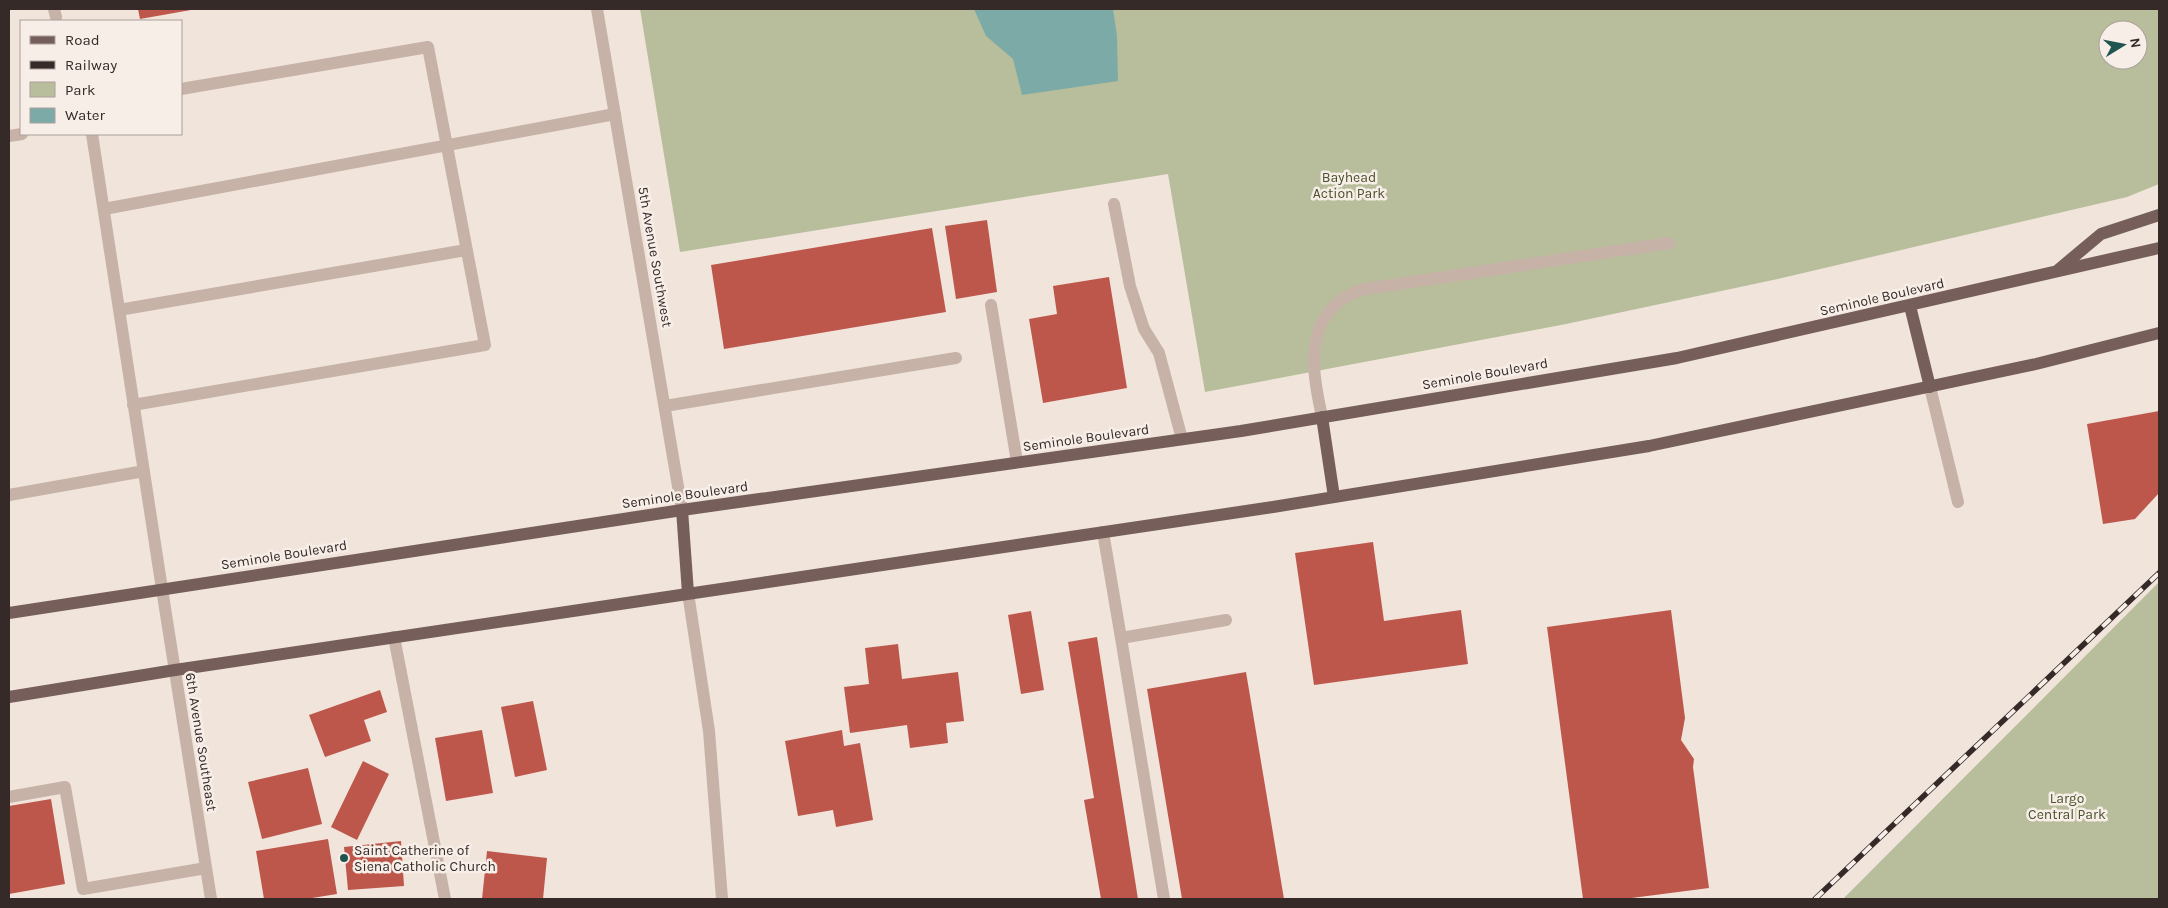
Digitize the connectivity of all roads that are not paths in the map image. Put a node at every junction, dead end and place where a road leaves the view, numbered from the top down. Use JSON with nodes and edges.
{"nodes":[{"id":1,"x":597,"y":9,"type":"edge"},
{"id":2,"x":182,"y":89,"type":"edge"},
{"id":3,"x":615,"y":114,"type":"junction"},
{"id":4,"x":92,"y":135,"type":"edge"},
{"id":5,"x":446,"y":144,"type":"junction"},
{"id":6,"x":1114,"y":204,"type":"dead end"},
{"id":7,"x":104,"y":209,"type":"junction"},
{"id":8,"x":2159,"y":215,"type":"edge"},
{"id":9,"x":1669,"y":243,"type":"dead end"},
{"id":10,"x":2159,"y":248,"type":"edge"},
{"id":11,"x":466,"y":250,"type":"junction"},
{"id":12,"x":2055,"y":272,"type":"junction"},
{"id":13,"x":990,"y":305,"type":"dead end"},
{"id":14,"x":1910,"y":306,"type":"junction"},
{"id":15,"x":119,"y":310,"type":"junction"},
{"id":16,"x":2159,"y":332,"type":"edge"},
{"id":17,"x":956,"y":358,"type":"dead end"},
{"id":18,"x":1930,"y":387,"type":"junction"},
{"id":19,"x":133,"y":404,"type":"junction"},
{"id":20,"x":665,"y":406,"type":"junction"},
{"id":21,"x":1322,"y":417,"type":"junction"},
{"id":22,"x":1182,"y":439,"type":"junction"},
{"id":23,"x":1017,"y":462,"type":"junction"},
{"id":24,"x":144,"y":471,"type":"junction"},
{"id":25,"x":9,"y":495,"type":"edge"},
{"id":26,"x":1334,"y":497,"type":"junction"},
{"id":27,"x":1958,"y":502,"type":"dead end"},
{"id":28,"x":682,"y":510,"type":"junction"},
{"id":29,"x":1103,"y":532,"type":"junction"},
{"id":30,"x":162,"y":589,"type":"junction"},
{"id":31,"x":688,"y":593,"type":"junction"},
{"id":32,"x":9,"y":613,"type":"edge"},
{"id":33,"x":1226,"y":620,"type":"dead end"},
{"id":34,"x":394,"y":637,"type":"junction"},
{"id":35,"x":1121,"y":638,"type":"junction"},
{"id":36,"x":175,"y":670,"type":"junction"},
{"id":37,"x":9,"y":697,"type":"edge"},
{"id":38,"x":9,"y":797,"type":"edge"},
{"id":39,"x":206,"y":868,"type":"junction"},
{"id":40,"x":211,"y":899,"type":"edge"},
{"id":41,"x":446,"y":899,"type":"edge"},
{"id":42,"x":722,"y":899,"type":"edge"},
{"id":43,"x":1164,"y":899,"type":"edge"}],
"edges":[{"from":1,"to":3,"type":"street","name":"5th Avenue Southwest"},
{"from":2,"to":5,"type":"street"},
{"from":3,"to":5,"type":"street"},
{"from":3,"to":20,"type":"street","name":"5th Avenue Southwest"},
{"from":4,"to":7,"type":"street","name":"6th Avenue Southeast"},
{"from":5,"to":7,"type":"street"},
{"from":5,"to":11,"type":"street"},
{"from":6,"to":22,"type":"street"},
{"from":7,"to":15,"type":"street","name":"6th Avenue Southeast"},
{"from":8,"to":12,"type":"main road"},
{"from":9,"to":21,"type":"street"},
{"from":10,"to":12,"type":"main road","name":"Seminole Boulevard"},
{"from":11,"to":15,"type":"street"},
{"from":11,"to":19,"type":"street"},
{"from":12,"to":14,"type":"main road","name":"Seminole Boulevard"},
{"from":13,"to":23,"type":"street"},
{"from":14,"to":18,"type":"main road"},
{"from":14,"to":21,"type":"main road","name":"Seminole Boulevard"},
{"from":15,"to":19,"type":"street","name":"6th Avenue Southeast"},
{"from":16,"to":18,"type":"main road"},
{"from":17,"to":20,"type":"street"},
{"from":18,"to":26,"type":"main road"},
{"from":18,"to":27,"type":"street"},
{"from":19,"to":24,"type":"street","name":"6th Avenue Southeast"},
{"from":20,"to":28,"type":"street","name":"5th Avenue Southwest"},
{"from":21,"to":22,"type":"main road","name":"Seminole Boulevard"},
{"from":21,"to":26,"type":"main road"},
{"from":22,"to":23,"type":"main road","name":"Seminole Boulevard"},
{"from":23,"to":28,"type":"main road","name":"Seminole Boulevard"},
{"from":24,"to":25,"type":"street"},
{"from":24,"to":30,"type":"street","name":"6th Avenue Southeast"},
{"from":26,"to":29,"type":"main road"},
{"from":28,"to":30,"type":"main road","name":"Seminole Boulevard"},
{"from":28,"to":31,"type":"main road"},
{"from":29,"to":31,"type":"main road"},
{"from":29,"to":35,"type":"street"},
{"from":30,"to":32,"type":"main road","name":"Seminole Boulevard"},
{"from":30,"to":36,"type":"street","name":"6th Avenue Southeast"},
{"from":31,"to":34,"type":"main road"},
{"from":31,"to":42,"type":"street"},
{"from":33,"to":35,"type":"street"},
{"from":34,"to":36,"type":"main road"},
{"from":34,"to":41,"type":"street"},
{"from":35,"to":43,"type":"street"},
{"from":36,"to":37,"type":"main road"},
{"from":36,"to":39,"type":"street","name":"6th Avenue Southeast"},
{"from":38,"to":39,"type":"street"},
{"from":39,"to":40,"type":"street","name":"6th Avenue Southeast"}]}
